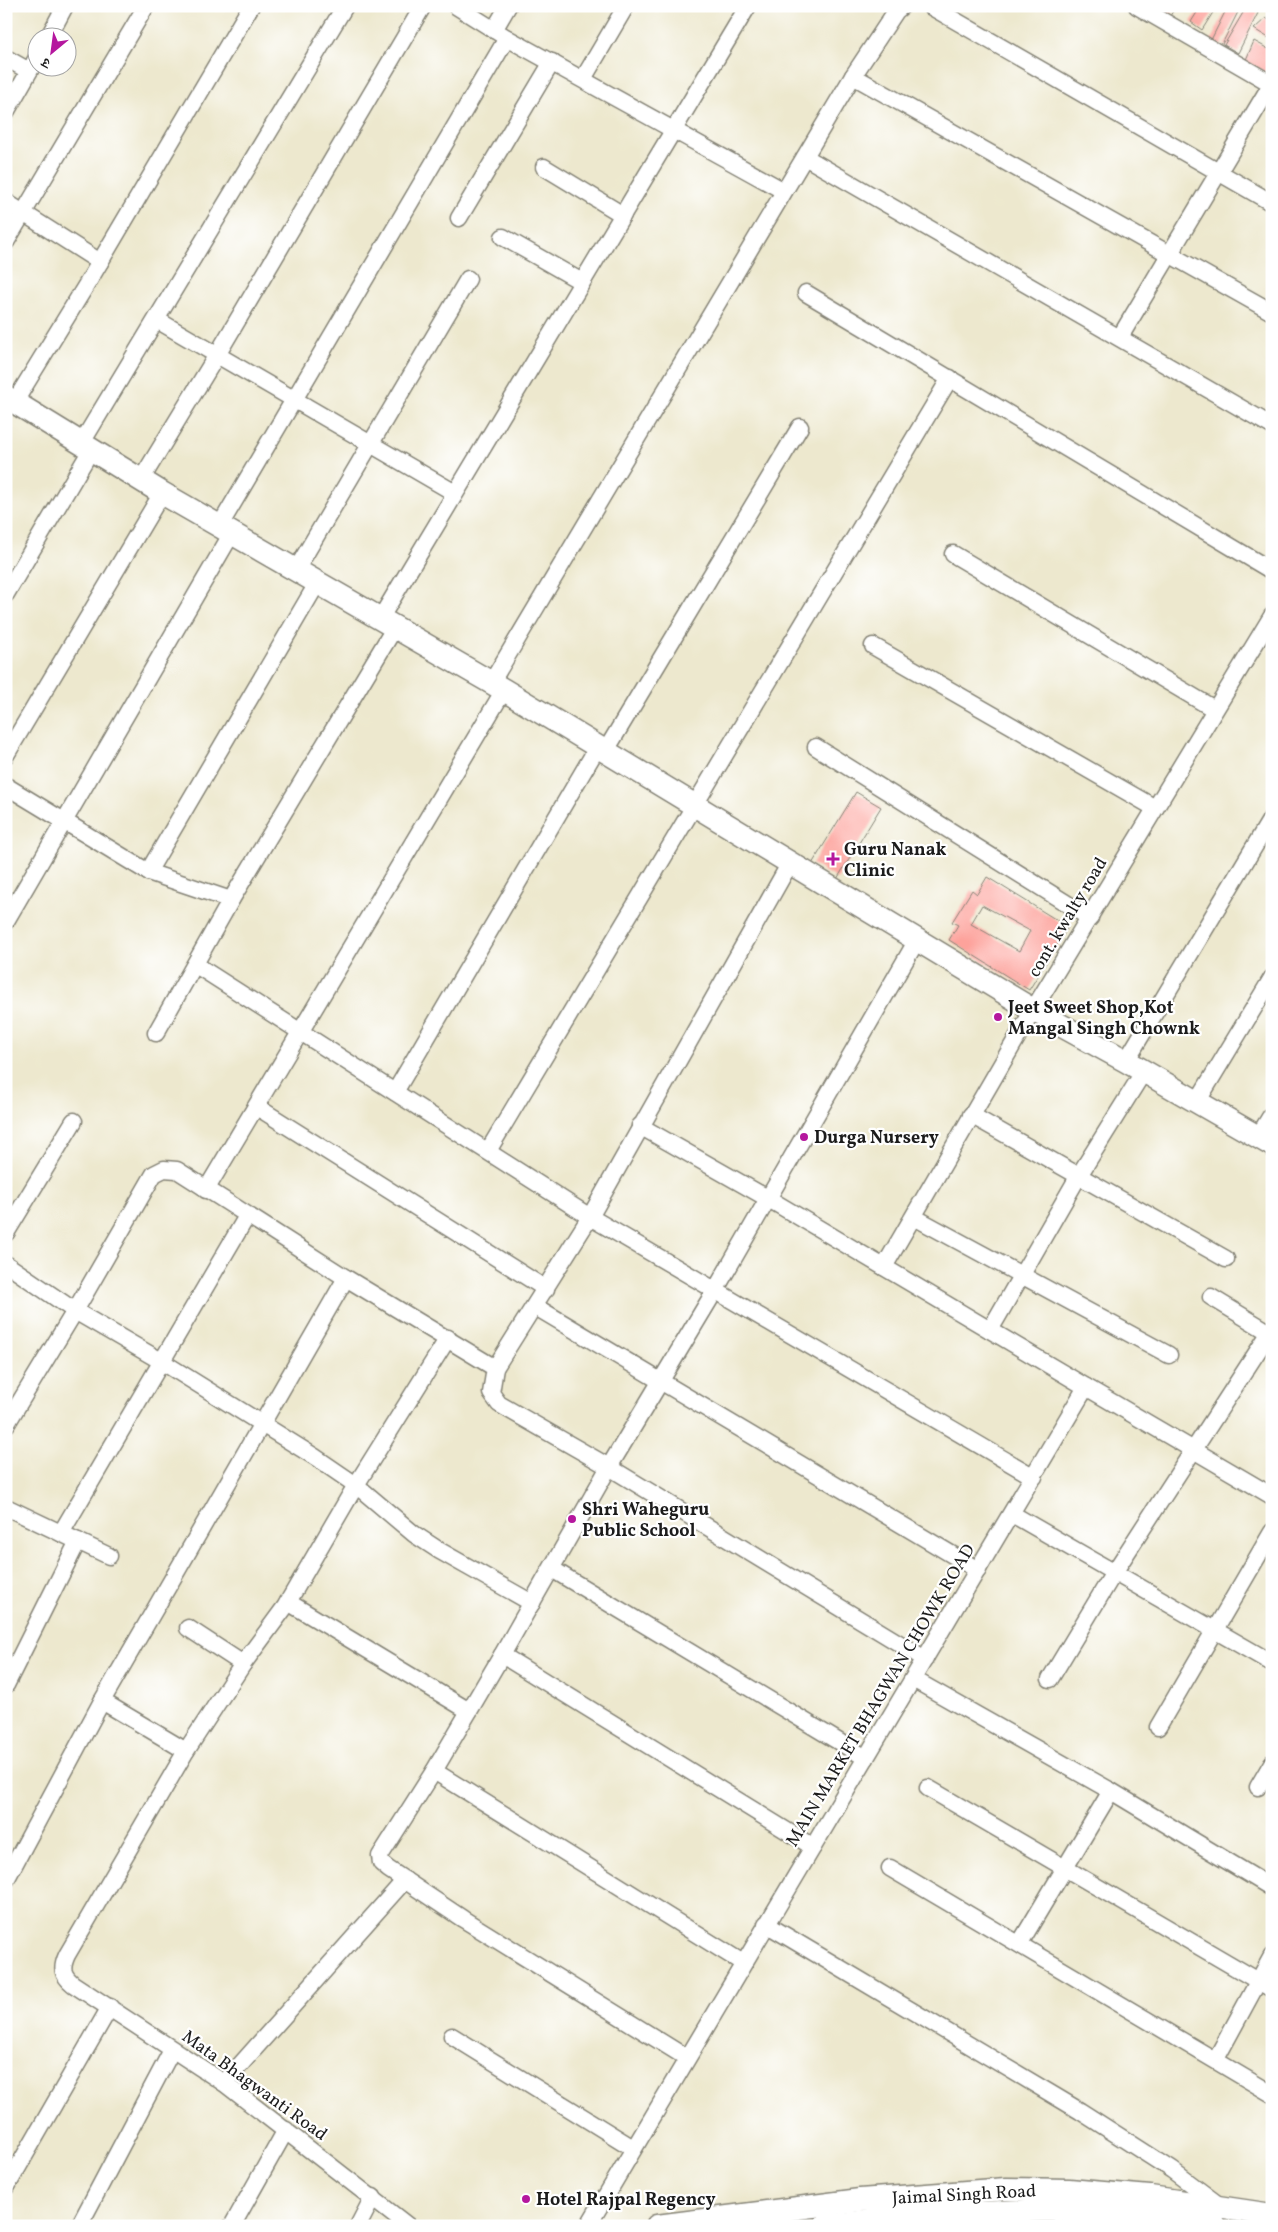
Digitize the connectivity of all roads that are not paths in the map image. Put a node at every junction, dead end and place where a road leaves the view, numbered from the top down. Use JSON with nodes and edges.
{"nodes":[{"id":1,"x":65,"y":6,"type":"edge"},
{"id":2,"x":146,"y":6,"type":"edge"},
{"id":3,"x":251,"y":6,"type":"edge"},
{"id":4,"x":345,"y":6,"type":"edge"},
{"id":5,"x":423,"y":6,"type":"edge"},
{"id":6,"x":456,"y":6,"type":"edge"},
{"id":7,"x":508,"y":6,"type":"edge"},
{"id":8,"x":626,"y":6,"type":"edge"},
{"id":9,"x":748,"y":6,"type":"edge"},
{"id":10,"x":902,"y":6,"type":"edge"},
{"id":11,"x":930,"y":6,"type":"edge"},
{"id":12,"x":1137,"y":6,"type":"edge"},
{"id":13,"x":53,"y":28,"type":"edge"},
{"id":14,"x":501,"y":34,"type":"junction"},
{"id":15,"x":6,"y":58,"type":"edge"},
{"id":16,"x":552,"y":62,"type":"junction"},
{"id":17,"x":28,"y":70,"type":"edge"},
{"id":18,"x":28,"y":73,"type":"edge"},
{"id":19,"x":853,"y":76,"type":"junction"},
{"id":20,"x":583,"y":79,"type":"junction"},
{"id":21,"x":1272,"y":84,"type":"edge"},
{"id":22,"x":6,"y":112,"type":"edge"},
{"id":23,"x":674,"y":129,"type":"junction"},
{"id":24,"x":805,"y":157,"type":"junction"},
{"id":25,"x":544,"y":167,"type":"dead end"},
{"id":26,"x":1219,"y":172,"type":"junction"},
{"id":27,"x":784,"y":191,"type":"junction"},
{"id":28,"x":6,"y":202,"type":"edge"},
{"id":29,"x":1272,"y":203,"type":"edge"},
{"id":30,"x":24,"y":213,"type":"junction"},
{"id":31,"x":623,"y":215,"type":"junction"},
{"id":32,"x":459,"y":218,"type":"dead end"},
{"id":33,"x":503,"y":237,"type":"dead end"},
{"id":34,"x":6,"y":242,"type":"edge"},
{"id":35,"x":1171,"y":254,"type":"junction"},
{"id":36,"x":100,"y":262,"type":"junction"},
{"id":37,"x":468,"y":279,"type":"dead end"},
{"id":38,"x":582,"y":282,"type":"junction"},
{"id":39,"x":806,"y":293,"type":"dead end"},
{"id":40,"x":1272,"y":312,"type":"edge"},
{"id":41,"x":157,"y":320,"type":"junction"},
{"id":42,"x":1120,"y":337,"type":"junction"},
{"id":43,"x":217,"y":355,"type":"junction"},
{"id":44,"x":950,"y":378,"type":"junction"},
{"id":45,"x":10,"y":400,"type":"edge"},
{"id":46,"x":295,"y":400,"type":"junction"},
{"id":47,"x":1272,"y":426,"type":"edge"},
{"id":48,"x":800,"y":427,"type":"dead end"},
{"id":49,"x":371,"y":444,"type":"junction"},
{"id":50,"x":86,"y":447,"type":"junction"},
{"id":51,"x":141,"y":480,"type":"junction"},
{"id":52,"x":162,"y":493,"type":"junction"},
{"id":53,"x":455,"y":494,"type":"junction"},
{"id":54,"x":226,"y":530,"type":"junction"},
{"id":55,"x":953,"y":554,"type":"dead end"},
{"id":56,"x":296,"y":570,"type":"junction"},
{"id":57,"x":1272,"y":571,"type":"edge"},
{"id":58,"x":318,"y":582,"type":"junction"},
{"id":59,"x":6,"y":594,"type":"edge"},
{"id":60,"x":1272,"y":616,"type":"edge"},
{"id":61,"x":388,"y":623,"type":"junction"},
{"id":62,"x":873,"y":646,"type":"dead end"},
{"id":63,"x":497,"y":687,"type":"junction"},
{"id":64,"x":1214,"y":709,"type":"junction"},
{"id":65,"x":816,"y":747,"type":"dead end"},
{"id":66,"x":601,"y":750,"type":"junction"},
{"id":67,"x":6,"y":755,"type":"edge"},
{"id":68,"x":6,"y":786,"type":"edge"},
{"id":69,"x":695,"y":806,"type":"junction"},
{"id":70,"x":1155,"y":808,"type":"junction"},
{"id":71,"x":1272,"y":817,"type":"edge"},
{"id":72,"x":63,"y":821,"type":"junction"},
{"id":73,"x":790,"y":863,"type":"junction"},
{"id":74,"x":148,"y":872,"type":"junction"},
{"id":75,"x":231,"y":900,"type":"junction"},
{"id":76,"x":1090,"y":918,"type":"junction"},
{"id":77,"x":6,"y":921,"type":"edge"},
{"id":78,"x":918,"y":940,"type":"junction"},
{"id":79,"x":196,"y":965,"type":"junction"},
{"id":80,"x":1272,"y":978,"type":"edge"},
{"id":81,"x":1033,"y":1010,"type":"junction"},
{"id":82,"x":302,"y":1031,"type":"junction"},
{"id":83,"x":156,"y":1033,"type":"dead end"},
{"id":84,"x":1135,"y":1066,"type":"junction"},
{"id":85,"x":395,"y":1092,"type":"junction"},
{"id":86,"x":1197,"y":1102,"type":"junction"},
{"id":87,"x":256,"y":1107,"type":"junction"},
{"id":88,"x":1272,"y":1114,"type":"edge"},
{"id":89,"x":972,"y":1115,"type":"junction"},
{"id":90,"x":74,"y":1121,"type":"dead end"},
{"id":91,"x":640,"y":1126,"type":"junction"},
{"id":92,"x":1265,"y":1141,"type":"edge"},
{"id":93,"x":488,"y":1151,"type":"junction"},
{"id":94,"x":1078,"y":1177,"type":"junction"},
{"id":95,"x":206,"y":1190,"type":"junction"},
{"id":96,"x":769,"y":1199,"type":"junction"},
{"id":97,"x":247,"y":1216,"type":"junction"},
{"id":98,"x":590,"y":1217,"type":"junction"},
{"id":99,"x":914,"y":1217,"type":"junction"},
{"id":100,"x":6,"y":1233,"type":"edge"},
{"id":101,"x":1226,"y":1259,"type":"dead end"},
{"id":102,"x":6,"y":1264,"type":"edge"},
{"id":103,"x":884,"y":1267,"type":"junction"},
{"id":104,"x":1022,"y":1276,"type":"junction"},
{"id":105,"x":346,"y":1278,"type":"junction"},
{"id":106,"x":546,"y":1288,"type":"junction"},
{"id":107,"x":716,"y":1289,"type":"junction"},
{"id":108,"x":1211,"y":1297,"type":"dead end"},
{"id":109,"x":536,"y":1306,"type":"junction"},
{"id":110,"x":75,"y":1311,"type":"junction"},
{"id":111,"x":990,"y":1330,"type":"junction"},
{"id":112,"x":1271,"y":1332,"type":"edge"},
{"id":113,"x":448,"y":1338,"type":"junction"},
{"id":114,"x":1169,"y":1355,"type":"dead end"},
{"id":115,"x":161,"y":1361,"type":"junction"},
{"id":116,"x":495,"y":1368,"type":"junction"},
{"id":117,"x":659,"y":1381,"type":"junction"},
{"id":118,"x":1086,"y":1387,"type":"junction"},
{"id":119,"x":6,"y":1425,"type":"edge"},
{"id":120,"x":261,"y":1425,"type":"junction"},
{"id":121,"x":1194,"y":1448,"type":"junction"},
{"id":122,"x":609,"y":1467,"type":"junction"},
{"id":123,"x":1034,"y":1477,"type":"junction"},
{"id":124,"x":356,"y":1485,"type":"junction"},
{"id":125,"x":1272,"y":1496,"type":"edge"},
{"id":126,"x":6,"y":1507,"type":"edge"},
{"id":127,"x":1012,"y":1514,"type":"junction"},
{"id":128,"x":1272,"y":1532,"type":"edge"},
{"id":129,"x":61,"y":1533,"type":"junction"},
{"id":130,"x":78,"y":1541,"type":"junction"},
{"id":131,"x":108,"y":1556,"type":"dead end"},
{"id":132,"x":552,"y":1568,"type":"junction"},
{"id":133,"x":978,"y":1570,"type":"junction"},
{"id":134,"x":1115,"y":1571,"type":"junction"},
{"id":135,"x":288,"y":1602,"type":"junction"},
{"id":136,"x":532,"y":1603,"type":"junction"},
{"id":137,"x":188,"y":1628,"type":"dead end"},
{"id":138,"x":1214,"y":1628,"type":"junction"},
{"id":139,"x":502,"y":1655,"type":"junction"},
{"id":140,"x":925,"y":1659,"type":"junction"},
{"id":141,"x":1272,"y":1662,"type":"edge"},
{"id":142,"x":243,"y":1664,"type":"junction"},
{"id":143,"x":913,"y":1679,"type":"junction"},
{"id":144,"x":1050,"y":1679,"type":"dead end"},
{"id":145,"x":6,"y":1684,"type":"edge"},
{"id":146,"x":102,"y":1700,"type":"junction"},
{"id":147,"x":469,"y":1711,"type":"junction"},
{"id":148,"x":1158,"y":1727,"type":"dead end"},
{"id":149,"x":186,"y":1751,"type":"junction"},
{"id":150,"x":866,"y":1758,"type":"junction"},
{"id":151,"x":1272,"y":1763,"type":"edge"},
{"id":152,"x":434,"y":1771,"type":"junction"},
{"id":153,"x":1258,"y":1787,"type":"dead end"},
{"id":154,"x":928,"y":1788,"type":"dead end"},
{"id":155,"x":1111,"y":1791,"type":"junction"},
{"id":156,"x":813,"y":1847,"type":"junction"},
{"id":157,"x":890,"y":1868,"type":"dead end"},
{"id":158,"x":1065,"y":1868,"type":"junction"},
{"id":159,"x":6,"y":1880,"type":"edge"},
{"id":160,"x":405,"y":1880,"type":"junction"},
{"id":161,"x":1272,"y":1888,"type":"edge"},
{"id":162,"x":766,"y":1924,"type":"junction"},
{"id":163,"x":1020,"y":1943,"type":"junction"},
{"id":164,"x":1272,"y":1956,"type":"edge"},
{"id":165,"x":743,"y":1963,"type":"junction"},
{"id":166,"x":1257,"y":1980,"type":"junction"},
{"id":167,"x":1272,"y":1989,"type":"edge"},
{"id":168,"x":110,"y":2007,"type":"junction"},
{"id":169,"x":452,"y":2036,"type":"dead end"},
{"id":170,"x":172,"y":2050,"type":"junction"},
{"id":171,"x":687,"y":2058,"type":"junction"},
{"id":172,"x":1216,"y":2059,"type":"junction"},
{"id":173,"x":224,"y":2083,"type":"junction"},
{"id":174,"x":1272,"y":2094,"type":"edge"},
{"id":175,"x":286,"y":2130,"type":"junction"},
{"id":176,"x":633,"y":2148,"type":"junction"},
{"id":177,"x":6,"y":2188,"type":"edge"},
{"id":178,"x":373,"y":2197,"type":"junction"},
{"id":179,"x":1272,"y":2215,"type":"edge"},
{"id":180,"x":1219,"y":2217,"type":"edge"},
{"id":181,"x":79,"y":2226,"type":"edge"},
{"id":182,"x":232,"y":2226,"type":"edge"},
{"id":183,"x":358,"y":2226,"type":"edge"},
{"id":184,"x":408,"y":2226,"type":"edge"},
{"id":185,"x":588,"y":2226,"type":"edge"},
{"id":186,"x":657,"y":2226,"type":"edge"},
{"id":187,"x":824,"y":2226,"type":"edge"}],
"edges":[{"from":1,"to":13,"type":"street"},
{"from":2,"to":30,"type":"street"},
{"from":3,"to":36,"type":"street"},
{"from":4,"to":41,"type":"street"},
{"from":5,"to":43,"type":"street"},
{"from":6,"to":14,"type":"street"},
{"from":7,"to":14,"type":"street"},
{"from":8,"to":20,"type":"street"},
{"from":9,"to":23,"type":"street"},
{"from":10,"to":19,"type":"street"},
{"from":11,"to":26,"type":"street"},
{"from":12,"to":21,"type":"street"},
{"from":14,"to":16,"type":"street"},
{"from":14,"to":46,"type":"street"},
{"from":15,"to":17,"type":"street"},
{"from":16,"to":20,"type":"street"},
{"from":16,"to":32,"type":"street"},
{"from":18,"to":22,"type":"street"},
{"from":19,"to":24,"type":"street"},
{"from":19,"to":35,"type":"street"},
{"from":20,"to":23,"type":"street"},
{"from":21,"to":26,"type":"street"},
{"from":23,"to":27,"type":"street"},
{"from":23,"to":31,"type":"street"},
{"from":24,"to":27,"type":"street"},
{"from":24,"to":42,"type":"street"},
{"from":25,"to":31,"type":"street"},
{"from":26,"to":29,"type":"street"},
{"from":26,"to":35,"type":"street"},
{"from":27,"to":63,"type":"street"},
{"from":28,"to":30,"type":"street"},
{"from":30,"to":34,"type":"street"},
{"from":30,"to":36,"type":"street"},
{"from":31,"to":38,"type":"street"},
{"from":33,"to":38,"type":"street"},
{"from":35,"to":40,"type":"street"},
{"from":35,"to":42,"type":"street"},
{"from":36,"to":45,"type":"street"},
{"from":37,"to":49,"type":"street"},
{"from":38,"to":53,"type":"street"},
{"from":39,"to":44,"type":"street"},
{"from":41,"to":43,"type":"street"},
{"from":41,"to":50,"type":"street"},
{"from":42,"to":47,"type":"street"},
{"from":43,"to":46,"type":"street"},
{"from":43,"to":51,"type":"street"},
{"from":44,"to":57,"type":"street"},
{"from":44,"to":69,"type":"street"},
{"from":45,"to":50,"type":"street"},
{"from":46,"to":49,"type":"street"},
{"from":46,"to":54,"type":"street"},
{"from":48,"to":66,"type":"street"},
{"from":49,"to":53,"type":"street"},
{"from":49,"to":56,"type":"street"},
{"from":50,"to":51,"type":"street"},
{"from":50,"to":59,"type":"street"},
{"from":51,"to":52,"type":"street"},
{"from":52,"to":54,"type":"street"},
{"from":52,"to":67,"type":"street"},
{"from":53,"to":61,"type":"street"},
{"from":54,"to":56,"type":"street"},
{"from":54,"to":72,"type":"street"},
{"from":55,"to":64,"type":"street"},
{"from":56,"to":58,"type":"street"},
{"from":58,"to":61,"type":"street"},
{"from":58,"to":74,"type":"street"},
{"from":60,"to":64,"type":"street","name":"cont. kwalty road"},
{"from":61,"to":63,"type":"street"},
{"from":61,"to":75,"type":"street"},
{"from":62,"to":70,"type":"street"},
{"from":63,"to":66,"type":"street"},
{"from":63,"to":82,"type":"street"},
{"from":64,"to":70,"type":"street","name":"cont. kwalty road"},
{"from":65,"to":76,"type":"street"},
{"from":66,"to":69,"type":"street"},
{"from":66,"to":85,"type":"street"},
{"from":68,"to":72,"type":"street"},
{"from":69,"to":73,"type":"street"},
{"from":69,"to":93,"type":"street"},
{"from":70,"to":76,"type":"street","name":"cont. kwalty road"},
{"from":71,"to":84,"type":"street"},
{"from":72,"to":74,"type":"street"},
{"from":72,"to":77,"type":"street"},
{"from":73,"to":78,"type":"street"},
{"from":73,"to":91,"type":"street"},
{"from":74,"to":75,"type":"street"},
{"from":75,"to":79,"type":"street"},
{"from":76,"to":81,"type":"street","name":"cont. kwalty road"},
{"from":78,"to":81,"type":"street"},
{"from":78,"to":96,"type":"street"},
{"from":79,"to":82,"type":"street"},
{"from":79,"to":83,"type":"street"},
{"from":80,"to":86,"type":"street"},
{"from":81,"to":84,"type":"street"},
{"from":81,"to":89,"type":"street","name":"cont. kwalty road"},
{"from":82,"to":85,"type":"street"},
{"from":82,"to":87,"type":"street"},
{"from":84,"to":86,"type":"street"},
{"from":84,"to":94,"type":"street"},
{"from":85,"to":93,"type":"street"},
{"from":86,"to":92,"type":"street"},
{"from":87,"to":95,"type":"street"},
{"from":87,"to":106,"type":"street"},
{"from":88,"to":92,"type":"street"},
{"from":89,"to":94,"type":"street"},
{"from":89,"to":99,"type":"street","name":"cont. kwalty road"},
{"from":90,"to":100,"type":"street"},
{"from":91,"to":96,"type":"street"},
{"from":91,"to":98,"type":"street"},
{"from":93,"to":98,"type":"street"},
{"from":94,"to":101,"type":"street"},
{"from":94,"to":104,"type":"street"},
{"from":95,"to":97,"type":"street"},
{"from":95,"to":110,"type":"street"},
{"from":96,"to":103,"type":"street"},
{"from":96,"to":107,"type":"street"},
{"from":97,"to":105,"type":"street"},
{"from":97,"to":115,"type":"street"},
{"from":98,"to":106,"type":"street"},
{"from":98,"to":107,"type":"street"},
{"from":99,"to":103,"type":"street","name":"cont. kwalty road"},
{"from":99,"to":104,"type":"street"},
{"from":102,"to":110,"type":"street"},
{"from":103,"to":111,"type":"street"},
{"from":104,"to":111,"type":"street"},
{"from":104,"to":114,"type":"street"},
{"from":105,"to":113,"type":"street"},
{"from":105,"to":120,"type":"street"},
{"from":106,"to":109,"type":"street"},
{"from":107,"to":117,"type":"street"},
{"from":107,"to":123,"type":"street"},
{"from":108,"to":112,"type":"street"},
{"from":109,"to":116,"type":"street"},
{"from":109,"to":117,"type":"street"},
{"from":110,"to":115,"type":"street"},
{"from":110,"to":119,"type":"street"},
{"from":111,"to":118,"type":"street"},
{"from":112,"to":121,"type":"street"},
{"from":113,"to":116,"type":"street"},
{"from":113,"to":124,"type":"street"},
{"from":115,"to":120,"type":"street"},
{"from":115,"to":129,"type":"street"},
{"from":116,"to":122,"type":"street"},
{"from":117,"to":122,"type":"street"},
{"from":117,"to":133,"type":"street"},
{"from":118,"to":121,"type":"street"},
{"from":118,"to":123,"type":"street","name":"MAIN MARKET BHAGWAN CHOWK ROAD"},
{"from":120,"to":124,"type":"street"},
{"from":120,"to":146,"type":"street"},
{"from":121,"to":125,"type":"street"},
{"from":121,"to":134,"type":"street"},
{"from":122,"to":132,"type":"street"},
{"from":122,"to":140,"type":"street"},
{"from":123,"to":127,"type":"street","name":"MAIN MARKET BHAGWAN CHOWK ROAD"},
{"from":124,"to":135,"type":"street"},
{"from":124,"to":136,"type":"street"},
{"from":126,"to":129,"type":"street"},
{"from":127,"to":133,"type":"street","name":"MAIN MARKET BHAGWAN CHOWK ROAD"},
{"from":127,"to":134,"type":"street"},
{"from":128,"to":138,"type":"street"},
{"from":129,"to":130,"type":"street"},
{"from":130,"to":131,"type":"street"},
{"from":130,"to":145,"type":"street"},
{"from":132,"to":136,"type":"street"},
{"from":132,"to":150,"type":"street"},
{"from":133,"to":140,"type":"street","name":"MAIN MARKET BHAGWAN CHOWK ROAD"},
{"from":134,"to":138,"type":"street"},
{"from":134,"to":144,"type":"street"},
{"from":135,"to":142,"type":"street"},
{"from":135,"to":147,"type":"street"},
{"from":136,"to":139,"type":"street"},
{"from":137,"to":142,"type":"street"},
{"from":138,"to":141,"type":"street"},
{"from":138,"to":148,"type":"street"},
{"from":139,"to":147,"type":"street"},
{"from":139,"to":156,"type":"street"},
{"from":140,"to":143,"type":"street","name":"MAIN MARKET BHAGWAN CHOWK ROAD"},
{"from":142,"to":149,"type":"street"},
{"from":143,"to":150,"type":"street","name":"MAIN MARKET BHAGWAN CHOWK ROAD"},
{"from":143,"to":155,"type":"street"},
{"from":146,"to":149,"type":"street"},
{"from":146,"to":159,"type":"street"},
{"from":147,"to":152,"type":"street"},
{"from":149,"to":168,"type":"street","name":"Mata Bhagwanti Road"},
{"from":150,"to":156,"type":"street","name":"MAIN MARKET BHAGWAN CHOWK ROAD"},
{"from":151,"to":153,"type":"street"},
{"from":152,"to":160,"type":"street"},
{"from":152,"to":165,"type":"street"},
{"from":154,"to":158,"type":"street"},
{"from":155,"to":158,"type":"street"},
{"from":155,"to":161,"type":"street"},
{"from":156,"to":162,"type":"street","name":"MAIN MARKET BHAGWAN CHOWK ROAD"},
{"from":157,"to":163,"type":"street"},
{"from":158,"to":163,"type":"street"},
{"from":158,"to":166,"type":"street"},
{"from":160,"to":171,"type":"street"},
{"from":160,"to":173,"type":"street"},
{"from":162,"to":165,"type":"street","name":"MAIN MARKET BHAGWAN CHOWK ROAD"},
{"from":162,"to":180,"type":"street"},
{"from":163,"to":172,"type":"street"},
{"from":164,"to":166,"type":"street"},
{"from":165,"to":171,"type":"street","name":"MAIN MARKET BHAGWAN CHOWK ROAD"},
{"from":166,"to":167,"type":"street"},
{"from":166,"to":172,"type":"street"},
{"from":168,"to":170,"type":"street","name":"Mata Bhagwanti Road"},
{"from":168,"to":177,"type":"street"},
{"from":169,"to":176,"type":"street"},
{"from":170,"to":173,"type":"street","name":"Mata Bhagwanti Road"},
{"from":170,"to":181,"type":"street"},
{"from":171,"to":176,"type":"street","name":"MAIN MARKET BHAGWAN CHOWK ROAD"},
{"from":172,"to":174,"type":"street"},
{"from":173,"to":175,"type":"street","name":"Mata Bhagwanti Road"},
{"from":175,"to":178,"type":"street","name":"Mata Bhagwanti Road"},
{"from":175,"to":182,"type":"street"},
{"from":176,"to":185,"type":"street","name":"MAIN MARKET BHAGWAN CHOWK ROAD"},
{"from":178,"to":183,"type":"street"},
{"from":178,"to":184,"type":"street","name":"Mata Bhagwanti Road"},
{"from":179,"to":180,"type":"street","name":"Jaimal Singh Road"},
{"from":180,"to":186,"type":"street","name":"Jaimal Singh Road"},
{"from":180,"to":187,"type":"street"}]}
